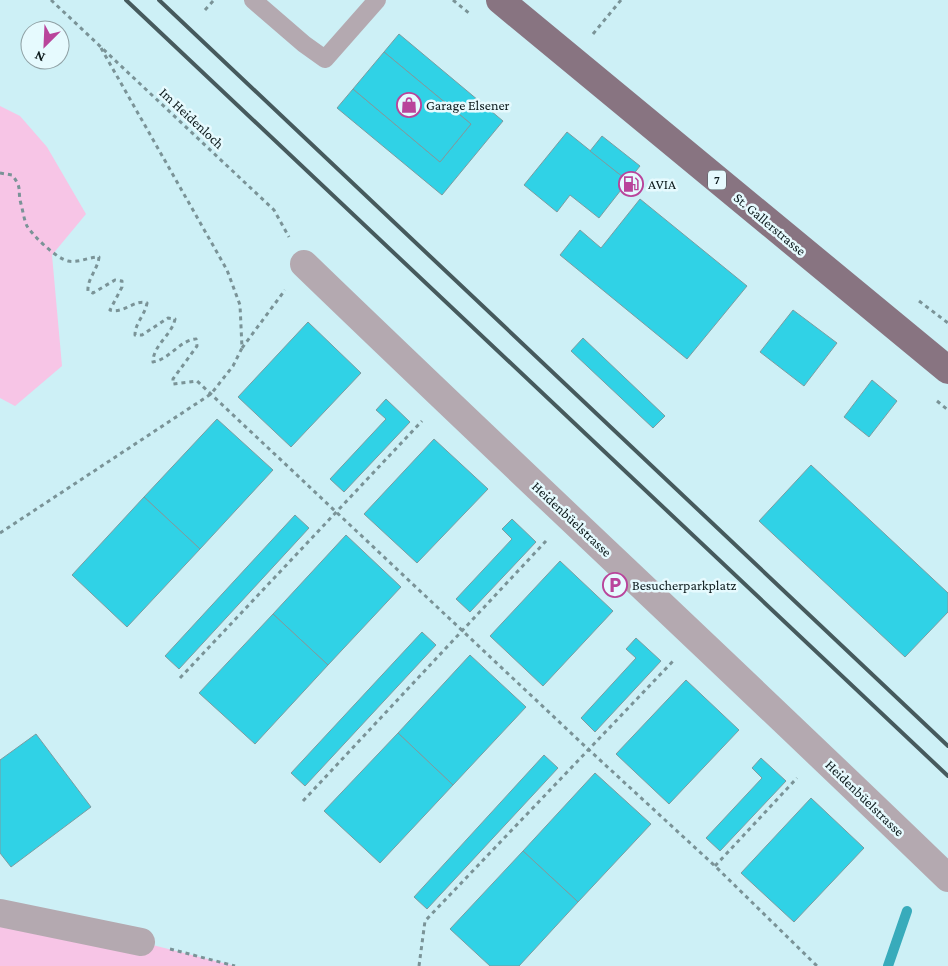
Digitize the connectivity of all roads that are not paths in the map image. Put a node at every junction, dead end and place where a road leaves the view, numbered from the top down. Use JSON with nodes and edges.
{"nodes":[{"id":1,"x":253,"y":0,"type":"edge"},
{"id":2,"x":377,"y":0,"type":"edge"},
{"id":3,"x":500,"y":0,"type":"edge"},
{"id":4,"x":304,"y":264,"type":"road end"},
{"id":5,"x":948,"y":370,"type":"edge"},
{"id":6,"x":948,"y":878,"type":"edge"},
{"id":7,"x":0,"y":913,"type":"edge"},
{"id":8,"x":141,"y":942,"type":"road end"}],
"edges":[{"from":1,"to":2,"type":"lane"},
{"from":3,"to":5,"type":"main road","name":"St. Gallerstrasse","number":"7"},
{"from":4,"to":6,"type":"street","name":"Heidenbüelstrasse"},
{"from":7,"to":8,"type":"street"}]}
